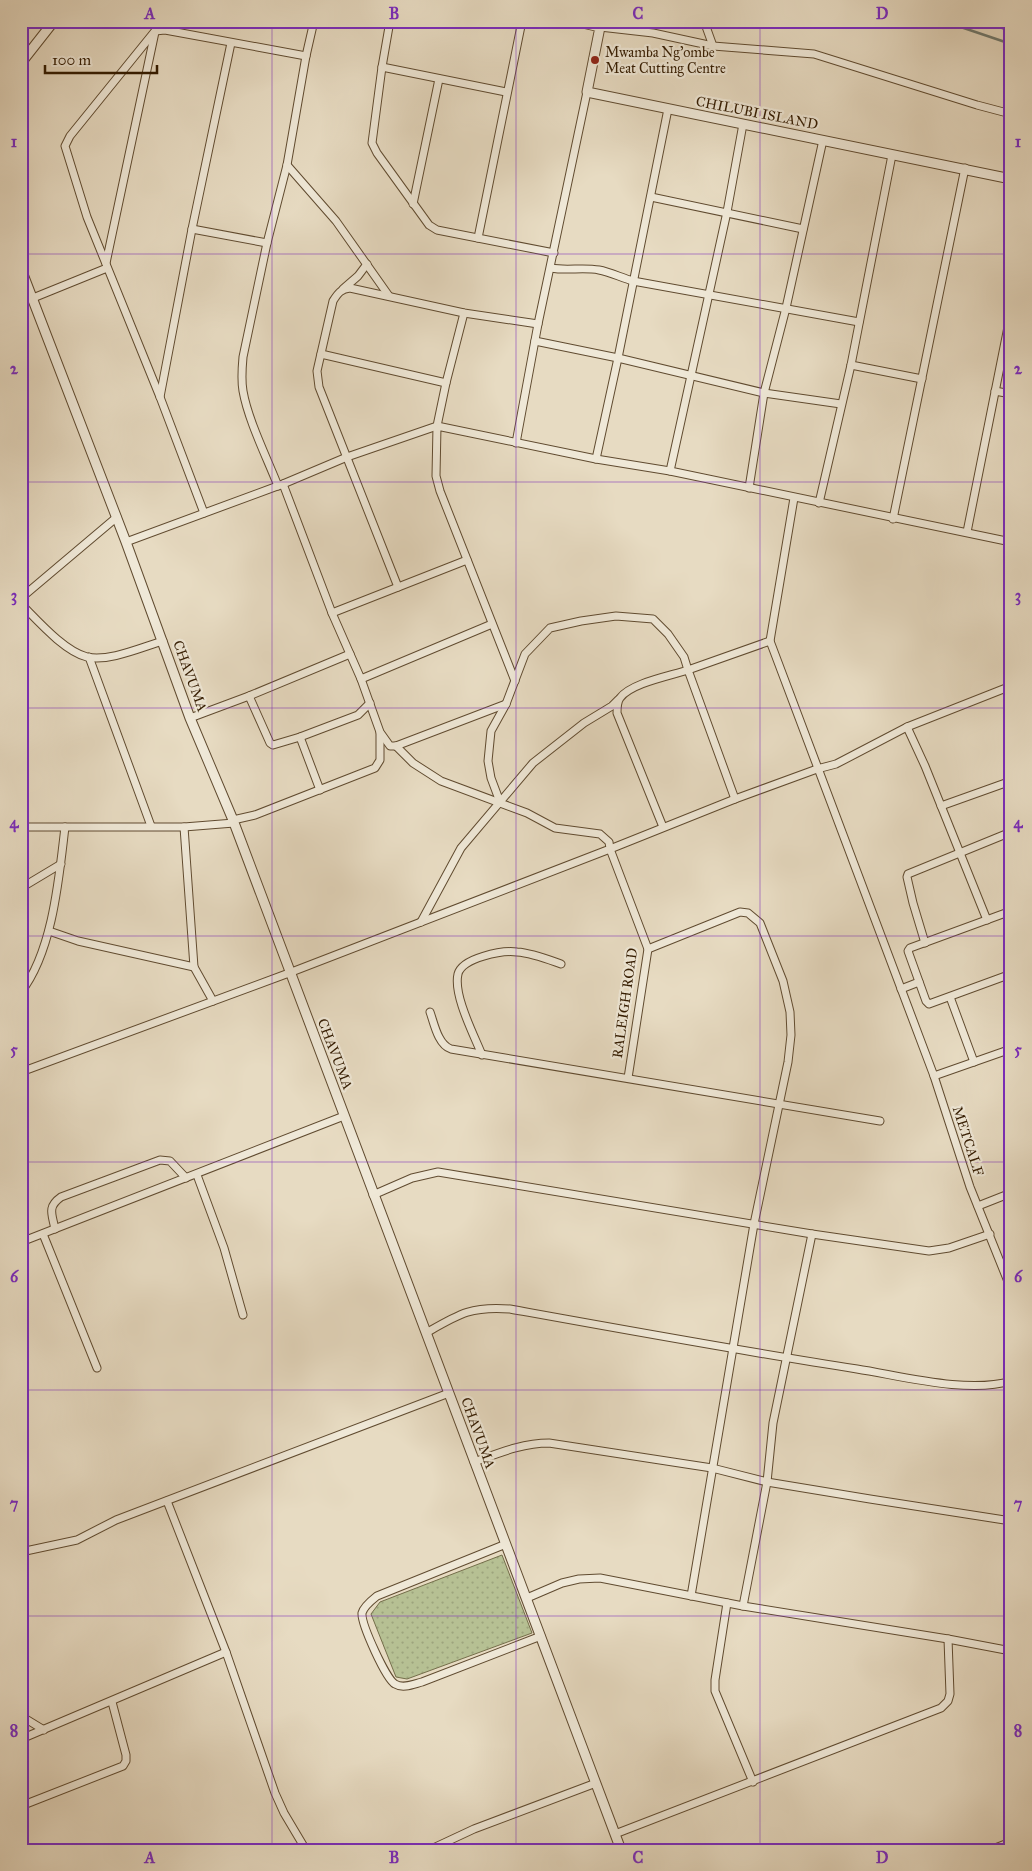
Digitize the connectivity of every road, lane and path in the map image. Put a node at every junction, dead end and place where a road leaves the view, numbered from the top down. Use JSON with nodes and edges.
{"nodes":[{"id":1,"x":54,"y":21,"type":"edge"},
{"id":2,"x":314,"y":21,"type":"edge"},
{"id":3,"x":390,"y":21,"type":"edge"},
{"id":4,"x":522,"y":21,"type":"edge"},
{"id":5,"x":574,"y":21,"type":"edge"},
{"id":6,"x":704,"y":21,"type":"edge"},
{"id":7,"x":601,"y":24,"type":"edge"},
{"id":8,"x":155,"y":31,"type":"junction"},
{"id":9,"x":231,"y":43,"type":"junction"},
{"id":10,"x":714,"y":46,"type":"junction"},
{"id":11,"x":306,"y":56,"type":"junction"},
{"id":12,"x":21,"y":63,"type":"edge"},
{"id":13,"x":382,"y":67,"type":"junction"},
{"id":14,"x":439,"y":79,"type":"junction"},
{"id":15,"x":506,"y":92,"type":"junction"},
{"id":16,"x":587,"y":92,"type":"junction"},
{"id":17,"x":668,"y":109,"type":"junction"},
{"id":18,"x":1011,"y":114,"type":"edge"},
{"id":19,"x":743,"y":124,"type":"junction"},
{"id":20,"x":823,"y":140,"type":"junction"},
{"id":21,"x":892,"y":155,"type":"junction"},
{"id":22,"x":287,"y":165,"type":"junction"},
{"id":23,"x":965,"y":168,"type":"junction"},
{"id":24,"x":1011,"y":179,"type":"edge"},
{"id":25,"x":651,"y":197,"type":"junction"},
{"id":26,"x":414,"y":204,"type":"junction"},
{"id":27,"x":727,"y":212,"type":"junction"},
{"id":28,"x":192,"y":229,"type":"junction"},
{"id":29,"x":803,"y":229,"type":"junction"},
{"id":30,"x":478,"y":238,"type":"junction"},
{"id":31,"x":267,"y":243,"type":"junction"},
{"id":32,"x":554,"y":254,"type":"junction"},
{"id":33,"x":367,"y":264,"type":"junction"},
{"id":34,"x":106,"y":266,"type":"junction"},
{"id":35,"x":551,"y":268,"type":"junction"},
{"id":36,"x":21,"y":270,"type":"edge"},
{"id":37,"x":633,"y":281,"type":"junction"},
{"id":38,"x":343,"y":289,"type":"junction"},
{"id":39,"x":708,"y":295,"type":"junction"},
{"id":40,"x":389,"y":296,"type":"junction"},
{"id":41,"x":33,"y":298,"type":"junction"},
{"id":42,"x":786,"y":308,"type":"junction"},
{"id":43,"x":1011,"y":312,"type":"edge"},
{"id":44,"x":464,"y":313,"type":"junction"},
{"id":45,"x":859,"y":322,"type":"junction"},
{"id":46,"x":538,"y":324,"type":"junction"},
{"id":47,"x":535,"y":341,"type":"junction"},
{"id":48,"x":321,"y":354,"type":"junction"},
{"id":49,"x":618,"y":358,"type":"junction"},
{"id":50,"x":851,"y":364,"type":"junction"},
{"id":51,"x":691,"y":376,"type":"junction"},
{"id":52,"x":922,"y":379,"type":"junction"},
{"id":53,"x":446,"y":383,"type":"junction"},
{"id":54,"x":995,"y":391,"type":"junction"},
{"id":55,"x":764,"y":393,"type":"junction"},
{"id":56,"x":1011,"y":394,"type":"edge"},
{"id":57,"x":160,"y":397,"type":"junction"},
{"id":58,"x":841,"y":404,"type":"junction"},
{"id":59,"x":437,"y":426,"type":"junction"},
{"id":60,"x":516,"y":443,"type":"junction"},
{"id":61,"x":347,"y":457,"type":"junction"},
{"id":62,"x":596,"y":459,"type":"junction"},
{"id":63,"x":670,"y":471,"type":"junction"},
{"id":64,"x":281,"y":485,"type":"junction"},
{"id":65,"x":748,"y":488,"type":"junction"},
{"id":66,"x":794,"y":498,"type":"junction"},
{"id":67,"x":819,"y":503,"type":"junction"},
{"id":68,"x":204,"y":513,"type":"junction"},
{"id":69,"x":117,"y":517,"type":"junction"},
{"id":70,"x":894,"y":519,"type":"junction"},
{"id":71,"x":967,"y":532,"type":"junction"},
{"id":72,"x":126,"y":542,"type":"junction"},
{"id":73,"x":1011,"y":542,"type":"edge"},
{"id":74,"x":467,"y":560,"type":"junction"},
{"id":75,"x":398,"y":587,"type":"junction"},
{"id":76,"x":21,"y":598,"type":"edge"},
{"id":77,"x":21,"y":604,"type":"edge"},
{"id":78,"x":332,"y":613,"type":"junction"},
{"id":79,"x":492,"y":624,"type":"junction"},
{"id":80,"x":162,"y":641,"type":"junction"},
{"id":81,"x":770,"y":641,"type":"junction"},
{"id":82,"x":350,"y":654,"type":"junction"},
{"id":83,"x":89,"y":657,"type":"junction"},
{"id":84,"x":688,"y":670,"type":"junction"},
{"id":85,"x":361,"y":679,"type":"junction"},
{"id":86,"x":516,"y":680,"type":"junction"},
{"id":87,"x":1011,"y":686,"type":"edge"},
{"id":88,"x":249,"y":696,"type":"junction"},
{"id":89,"x":618,"y":700,"type":"junction"},
{"id":90,"x":370,"y":703,"type":"junction"},
{"id":91,"x":506,"y":704,"type":"junction"},
{"id":92,"x":190,"y":718,"type":"junction"},
{"id":93,"x":907,"y":727,"type":"junction"},
{"id":94,"x":380,"y":732,"type":"junction"},
{"id":95,"x":300,"y":737,"type":"junction"},
{"id":96,"x":396,"y":746,"type":"junction"},
{"id":97,"x":818,"y":768,"type":"junction"},
{"id":98,"x":1011,"y":781,"type":"edge"},
{"id":99,"x":320,"y":790,"type":"junction"},
{"id":100,"x":735,"y":799,"type":"junction"},
{"id":101,"x":500,"y":802,"type":"junction"},
{"id":102,"x":941,"y":806,"type":"junction"},
{"id":103,"x":233,"y":822,"type":"junction"},
{"id":104,"x":151,"y":826,"type":"junction"},
{"id":105,"x":184,"y":826,"type":"junction"},
{"id":106,"x":21,"y":827,"type":"edge"},
{"id":107,"x":65,"y":827,"type":"junction"},
{"id":108,"x":662,"y":827,"type":"junction"},
{"id":109,"x":1011,"y":832,"type":"edge"},
{"id":110,"x":610,"y":849,"type":"junction"},
{"id":111,"x":960,"y":852,"type":"junction"},
{"id":112,"x":61,"y":864,"type":"junction"},
{"id":113,"x":21,"y":888,"type":"edge"},
{"id":114,"x":1011,"y":911,"type":"edge"},
{"id":115,"x":988,"y":920,"type":"junction"},
{"id":116,"x":421,"y":922,"type":"junction"},
{"id":117,"x":49,"y":931,"type":"junction"},
{"id":118,"x":925,"y":943,"type":"junction"},
{"id":119,"x":648,"y":949,"type":"junction"},
{"id":120,"x":562,"y":964,"type":"dead end"},
{"id":121,"x":194,"y":967,"type":"junction"},
{"id":122,"x":289,"y":973,"type":"junction"},
{"id":123,"x":1011,"y":974,"type":"edge"},
{"id":124,"x":919,"y":982,"type":"junction"},
{"id":125,"x":901,"y":989,"type":"junction"},
{"id":126,"x":21,"y":992,"type":"edge"},
{"id":127,"x":950,"y":997,"type":"junction"},
{"id":128,"x":214,"y":1001,"type":"junction"},
{"id":129,"x":430,"y":1012,"type":"dead end"},
{"id":130,"x":1011,"y":1049,"type":"edge"},
{"id":131,"x":482,"y":1055,"type":"junction"},
{"id":132,"x":974,"y":1062,"type":"junction"},
{"id":133,"x":21,"y":1072,"type":"edge"},
{"id":134,"x":934,"y":1076,"type":"junction"},
{"id":135,"x":628,"y":1078,"type":"junction"},
{"id":136,"x":779,"y":1103,"type":"junction"},
{"id":137,"x":344,"y":1116,"type":"junction"},
{"id":138,"x":880,"y":1121,"type":"dead end"},
{"id":139,"x":196,"y":1175,"type":"junction"},
{"id":140,"x":186,"y":1178,"type":"junction"},
{"id":141,"x":1011,"y":1193,"type":"edge"},
{"id":142,"x":373,"y":1195,"type":"junction"},
{"id":143,"x":978,"y":1206,"type":"junction"},
{"id":144,"x":754,"y":1224,"type":"junction"},
{"id":145,"x":55,"y":1229,"type":"junction"},
{"id":146,"x":43,"y":1234,"type":"junction"},
{"id":147,"x":812,"y":1234,"type":"junction"},
{"id":148,"x":990,"y":1234,"type":"junction"},
{"id":149,"x":21,"y":1242,"type":"edge"},
{"id":150,"x":1009,"y":1277,"type":"edge"},
{"id":151,"x":1011,"y":1289,"type":"edge"},
{"id":152,"x":243,"y":1315,"type":"dead end"},
{"id":153,"x":426,"y":1332,"type":"junction"},
{"id":154,"x":733,"y":1350,"type":"junction"},
{"id":155,"x":785,"y":1358,"type":"junction"},
{"id":156,"x":97,"y":1368,"type":"dead end"},
{"id":157,"x":1011,"y":1380,"type":"edge"},
{"id":158,"x":449,"y":1393,"type":"junction"},
{"id":159,"x":474,"y":1462,"type":"junction"},
{"id":160,"x":712,"y":1468,"type":"junction"},
{"id":161,"x":766,"y":1482,"type":"junction"},
{"id":162,"x":167,"y":1501,"type":"junction"},
{"id":163,"x":1011,"y":1521,"type":"edge"},
{"id":164,"x":506,"y":1544,"type":"junction"},
{"id":165,"x":21,"y":1552,"type":"edge"},
{"id":166,"x":691,"y":1596,"type":"junction"},
{"id":167,"x":527,"y":1598,"type":"junction"},
{"id":168,"x":728,"y":1603,"type":"junction"},
{"id":169,"x":743,"y":1606,"type":"junction"},
{"id":170,"x":541,"y":1636,"type":"junction"},
{"id":171,"x":948,"y":1639,"type":"junction"},
{"id":172,"x":1011,"y":1651,"type":"edge"},
{"id":173,"x":226,"y":1652,"type":"junction"},
{"id":174,"x":112,"y":1702,"type":"junction"},
{"id":175,"x":21,"y":1716,"type":"edge"},
{"id":176,"x":44,"y":1730,"type":"junction"},
{"id":177,"x":21,"y":1739,"type":"edge"},
{"id":178,"x":753,"y":1782,"type":"junction"},
{"id":179,"x":596,"y":1783,"type":"junction"},
{"id":180,"x":21,"y":1806,"type":"edge"},
{"id":181,"x":615,"y":1834,"type":"junction"},
{"id":182,"x":1011,"y":1843,"type":"edge"},
{"id":183,"x":306,"y":1850,"type":"edge"},
{"id":184,"x":429,"y":1850,"type":"edge"},
{"id":185,"x":621,"y":1850,"type":"edge"},
{"id":186,"x":993,"y":1850,"type":"edge"}],
"edges":[{"from":1,"to":12,"type":"street"},
{"from":2,"to":11,"type":"street"},
{"from":3,"to":13,"type":"street"},
{"from":4,"to":15,"type":"street"},
{"from":5,"to":7,"type":"street"},
{"from":6,"to":10,"type":"street"},
{"from":7,"to":10,"type":"street"},
{"from":7,"to":16,"type":"street"},
{"from":8,"to":9,"type":"street"},
{"from":8,"to":34,"type":"street"},
{"from":8,"to":34,"type":"street"},
{"from":9,"to":11,"type":"street"},
{"from":9,"to":28,"type":"street"},
{"from":10,"to":18,"type":"street"},
{"from":11,"to":22,"type":"street"},
{"from":13,"to":14,"type":"street"},
{"from":13,"to":26,"type":"street"},
{"from":14,"to":15,"type":"street"},
{"from":14,"to":26,"type":"street"},
{"from":15,"to":30,"type":"street"},
{"from":16,"to":17,"type":"street","name":"CHILUBI ISLAND"},
{"from":16,"to":32,"type":"street"},
{"from":17,"to":19,"type":"street","name":"CHILUBI ISLAND"},
{"from":17,"to":25,"type":"street"},
{"from":19,"to":20,"type":"street","name":"CHILUBI ISLAND"},
{"from":19,"to":27,"type":"street"},
{"from":20,"to":21,"type":"street","name":"CHILUBI ISLAND"},
{"from":20,"to":29,"type":"street"},
{"from":21,"to":23,"type":"street","name":"CHILUBI ISLAND"},
{"from":21,"to":45,"type":"street"},
{"from":22,"to":31,"type":"street"},
{"from":22,"to":33,"type":"street"},
{"from":23,"to":24,"type":"street","name":"CHILUBI ISLAND"},
{"from":23,"to":52,"type":"street"},
{"from":25,"to":27,"type":"street"},
{"from":25,"to":37,"type":"street"},
{"from":26,"to":30,"type":"street"},
{"from":27,"to":29,"type":"street"},
{"from":27,"to":39,"type":"street"},
{"from":28,"to":31,"type":"street"},
{"from":28,"to":57,"type":"street"},
{"from":29,"to":42,"type":"street"},
{"from":30,"to":32,"type":"street"},
{"from":31,"to":64,"type":"street"},
{"from":32,"to":35,"type":"street"},
{"from":33,"to":38,"type":"street"},
{"from":33,"to":40,"type":"street"},
{"from":34,"to":41,"type":"street"},
{"from":34,"to":57,"type":"street"},
{"from":35,"to":37,"type":"street"},
{"from":35,"to":46,"type":"street"},
{"from":36,"to":41,"type":"street","name":"CHAVUMA"},
{"from":37,"to":39,"type":"street"},
{"from":37,"to":49,"type":"street"},
{"from":38,"to":40,"type":"street"},
{"from":38,"to":48,"type":"street"},
{"from":39,"to":42,"type":"street"},
{"from":39,"to":51,"type":"street"},
{"from":40,"to":44,"type":"street"},
{"from":41,"to":69,"type":"street","name":"CHAVUMA"},
{"from":42,"to":45,"type":"street"},
{"from":42,"to":55,"type":"street"},
{"from":43,"to":54,"type":"street"},
{"from":44,"to":46,"type":"street"},
{"from":44,"to":53,"type":"street"},
{"from":45,"to":50,"type":"street"},
{"from":46,"to":47,"type":"street"},
{"from":47,"to":49,"type":"street"},
{"from":47,"to":60,"type":"street"},
{"from":48,"to":53,"type":"street"},
{"from":48,"to":61,"type":"street"},
{"from":49,"to":51,"type":"street"},
{"from":49,"to":62,"type":"street"},
{"from":50,"to":52,"type":"street"},
{"from":50,"to":58,"type":"street"},
{"from":51,"to":55,"type":"street"},
{"from":51,"to":63,"type":"street"},
{"from":52,"to":70,"type":"street"},
{"from":53,"to":59,"type":"street"},
{"from":54,"to":56,"type":"street"},
{"from":54,"to":71,"type":"street"},
{"from":55,"to":58,"type":"street"},
{"from":55,"to":65,"type":"street"},
{"from":57,"to":68,"type":"street"},
{"from":58,"to":67,"type":"street"},
{"from":59,"to":60,"type":"street"},
{"from":59,"to":61,"type":"street"},
{"from":59,"to":74,"type":"street"},
{"from":60,"to":62,"type":"street"},
{"from":61,"to":64,"type":"street"},
{"from":61,"to":75,"type":"street"},
{"from":62,"to":63,"type":"street"},
{"from":63,"to":65,"type":"street"},
{"from":64,"to":68,"type":"street"},
{"from":64,"to":78,"type":"street"},
{"from":65,"to":66,"type":"street"},
{"from":66,"to":67,"type":"street"},
{"from":66,"to":81,"type":"street"},
{"from":67,"to":70,"type":"street"},
{"from":68,"to":72,"type":"street"},
{"from":69,"to":72,"type":"street","name":"CHAVUMA"},
{"from":69,"to":76,"type":"street"},
{"from":70,"to":71,"type":"street"},
{"from":71,"to":73,"type":"street"},
{"from":72,"to":80,"type":"street","name":"CHAVUMA"},
{"from":74,"to":75,"type":"street"},
{"from":74,"to":79,"type":"street"},
{"from":75,"to":78,"type":"street"},
{"from":77,"to":83,"type":"street"},
{"from":78,"to":82,"type":"street"},
{"from":79,"to":85,"type":"street"},
{"from":79,"to":86,"type":"street"},
{"from":80,"to":83,"type":"street"},
{"from":80,"to":92,"type":"street","name":"CHAVUMA"},
{"from":81,"to":84,"type":"street"},
{"from":81,"to":97,"type":"street","name":"METCALF"},
{"from":82,"to":85,"type":"street"},
{"from":82,"to":88,"type":"street"},
{"from":83,"to":104,"type":"street"},
{"from":84,"to":86,"type":"street"},
{"from":84,"to":89,"type":"street"},
{"from":84,"to":100,"type":"street"},
{"from":85,"to":90,"type":"street"},
{"from":86,"to":91,"type":"street"},
{"from":87,"to":93,"type":"street"},
{"from":88,"to":92,"type":"street"},
{"from":88,"to":95,"type":"street"},
{"from":89,"to":101,"type":"street"},
{"from":89,"to":108,"type":"street"},
{"from":90,"to":94,"type":"street"},
{"from":90,"to":95,"type":"street"},
{"from":91,"to":96,"type":"street"},
{"from":91,"to":101,"type":"street"},
{"from":92,"to":103,"type":"street","name":"CHAVUMA"},
{"from":93,"to":97,"type":"street"},
{"from":93,"to":102,"type":"street"},
{"from":94,"to":96,"type":"street"},
{"from":94,"to":99,"type":"street"},
{"from":95,"to":99,"type":"street"},
{"from":96,"to":101,"type":"street"},
{"from":97,"to":100,"type":"street"},
{"from":97,"to":125,"type":"street","name":"METCALF"},
{"from":98,"to":102,"type":"street"},
{"from":99,"to":103,"type":"street"},
{"from":100,"to":108,"type":"street"},
{"from":101,"to":110,"type":"street"},
{"from":101,"to":116,"type":"street"},
{"from":102,"to":111,"type":"street"},
{"from":103,"to":105,"type":"street"},
{"from":103,"to":122,"type":"street","name":"CHAVUMA"},
{"from":104,"to":105,"type":"street"},
{"from":104,"to":107,"type":"street"},
{"from":105,"to":121,"type":"street"},
{"from":106,"to":107,"type":"street"},
{"from":107,"to":112,"type":"street"},
{"from":108,"to":110,"type":"street"},
{"from":109,"to":111,"type":"street"},
{"from":110,"to":116,"type":"street"},
{"from":110,"to":119,"type":"street","name":"RALEIGH ROAD"},
{"from":111,"to":115,"type":"street"},
{"from":111,"to":118,"type":"street"},
{"from":112,"to":113,"type":"street"},
{"from":112,"to":117,"type":"street"},
{"from":114,"to":115,"type":"street"},
{"from":115,"to":118,"type":"street"},
{"from":116,"to":122,"type":"street"},
{"from":117,"to":121,"type":"street"},
{"from":117,"to":126,"type":"street"},
{"from":118,"to":124,"type":"street"},
{"from":119,"to":135,"type":"street","name":"RALEIGH ROAD"},
{"from":119,"to":136,"type":"street"},
{"from":120,"to":131,"type":"street"},
{"from":121,"to":128,"type":"street"},
{"from":122,"to":128,"type":"street"},
{"from":122,"to":137,"type":"street","name":"CHAVUMA"},
{"from":123,"to":127,"type":"street"},
{"from":124,"to":125,"type":"street"},
{"from":124,"to":127,"type":"street"},
{"from":125,"to":134,"type":"street","name":"METCALF"},
{"from":127,"to":132,"type":"street"},
{"from":128,"to":133,"type":"street"},
{"from":129,"to":131,"type":"street"},
{"from":130,"to":132,"type":"street"},
{"from":131,"to":135,"type":"street"},
{"from":132,"to":134,"type":"street"},
{"from":134,"to":143,"type":"street","name":"METCALF"},
{"from":135,"to":136,"type":"street"},
{"from":136,"to":138,"type":"street"},
{"from":136,"to":144,"type":"street"},
{"from":137,"to":139,"type":"street"},
{"from":137,"to":142,"type":"street","name":"CHAVUMA"},
{"from":139,"to":140,"type":"street"},
{"from":139,"to":152,"type":"street"},
{"from":140,"to":145,"type":"street"},
{"from":140,"to":145,"type":"street"},
{"from":141,"to":143,"type":"street"},
{"from":142,"to":144,"type":"street"},
{"from":142,"to":153,"type":"street","name":"CHAVUMA"},
{"from":143,"to":148,"type":"street","name":"METCALF"},
{"from":144,"to":147,"type":"street"},
{"from":144,"to":154,"type":"street"},
{"from":145,"to":146,"type":"street"},
{"from":146,"to":149,"type":"street"},
{"from":146,"to":156,"type":"street"},
{"from":147,"to":148,"type":"street"},
{"from":147,"to":155,"type":"street"},
{"from":148,"to":150,"type":"street","name":"METCALF"},
{"from":150,"to":151,"type":"street","name":"METCALF"},
{"from":153,"to":154,"type":"street"},
{"from":153,"to":158,"type":"street","name":"CHAVUMA"},
{"from":154,"to":155,"type":"street"},
{"from":154,"to":160,"type":"street"},
{"from":155,"to":157,"type":"street"},
{"from":155,"to":161,"type":"street"},
{"from":158,"to":159,"type":"street","name":"CHAVUMA"},
{"from":158,"to":162,"type":"street"},
{"from":159,"to":160,"type":"street"},
{"from":159,"to":164,"type":"street","name":"CHAVUMA"},
{"from":160,"to":161,"type":"street"},
{"from":160,"to":166,"type":"street"},
{"from":161,"to":163,"type":"street"},
{"from":161,"to":169,"type":"street"},
{"from":162,"to":165,"type":"street"},
{"from":162,"to":173,"type":"street"},
{"from":164,"to":167,"type":"street","name":"CHAVUMA"},
{"from":164,"to":170,"type":"street"},
{"from":166,"to":167,"type":"street"},
{"from":166,"to":168,"type":"street"},
{"from":167,"to":170,"type":"street","name":"CHAVUMA"},
{"from":168,"to":169,"type":"street"},
{"from":168,"to":178,"type":"street"},
{"from":169,"to":171,"type":"street"},
{"from":170,"to":179,"type":"street","name":"CHAVUMA"},
{"from":171,"to":172,"type":"street"},
{"from":171,"to":178,"type":"street"},
{"from":173,"to":174,"type":"street"},
{"from":173,"to":183,"type":"street"},
{"from":174,"to":176,"type":"street"},
{"from":174,"to":180,"type":"street"},
{"from":175,"to":176,"type":"street"},
{"from":176,"to":177,"type":"street"},
{"from":178,"to":181,"type":"street"},
{"from":179,"to":181,"type":"street","name":"CHAVUMA"},
{"from":179,"to":184,"type":"street"},
{"from":181,"to":185,"type":"street","name":"CHAVUMA"},
{"from":182,"to":186,"type":"street"}]}
